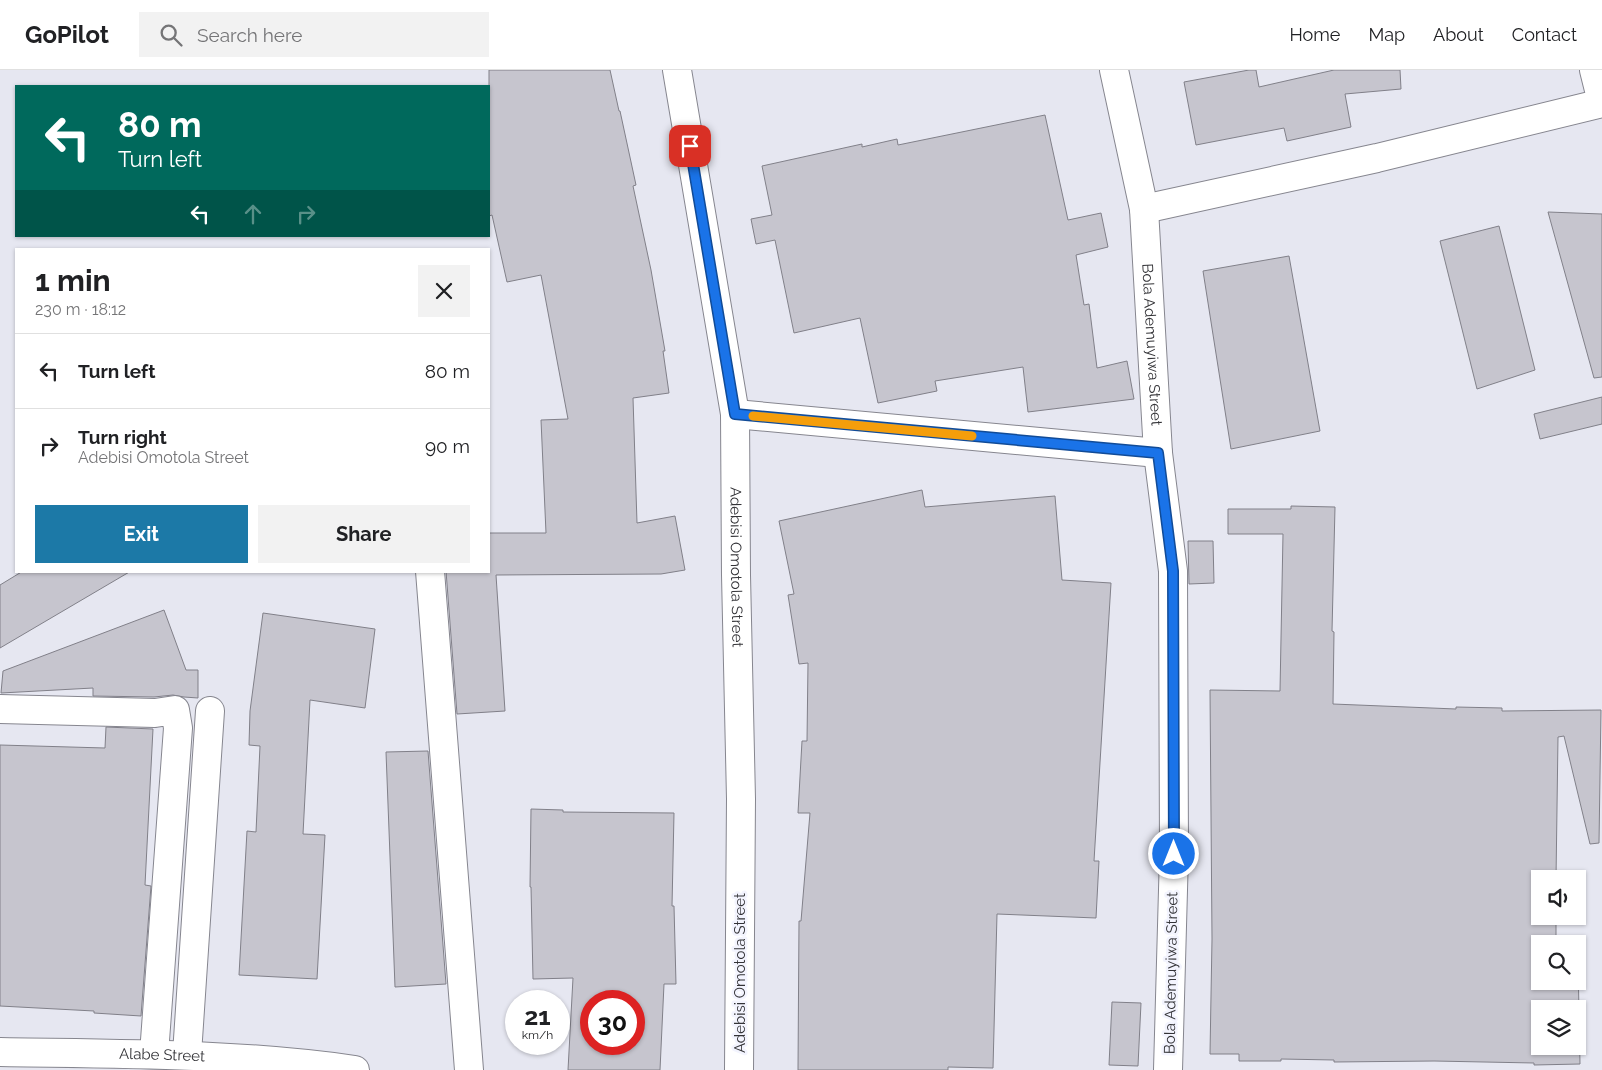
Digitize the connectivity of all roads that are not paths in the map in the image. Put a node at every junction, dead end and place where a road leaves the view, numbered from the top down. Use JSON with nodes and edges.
{"nodes":[{"id":1,"x":677,"y":70,"type":"edge"},
{"id":2,"x":1114,"y":70,"type":"edge"},
{"id":3,"x":1594,"y":70,"type":"edge"},
{"id":4,"x":1602,"y":103,"type":"edge"},
{"id":5,"x":1144,"y":209,"type":"junction"},
{"id":6,"x":735,"y":414,"type":"junction"},
{"id":7,"x":1158,"y":453,"type":"junction"},
{"id":8,"x":430,"y":573,"type":"edge"},
{"id":9,"x":0,"y":709,"type":"edge"},
{"id":10,"x":210,"y":711,"type":"dead end"},
{"id":11,"x":0,"y":1052,"type":"edge"},
{"id":12,"x":154,"y":1054,"type":"junction"},
{"id":13,"x":187,"y":1054,"type":"junction"},
{"id":14,"x":317,"y":1067,"type":"edge"},
{"id":15,"x":355,"y":1070,"type":"edge"},
{"id":16,"x":469,"y":1070,"type":"edge"},
{"id":17,"x":739,"y":1070,"type":"edge"},
{"id":18,"x":1168,"y":1070,"type":"edge"}],
"edges":[{"from":1,"to":6,"type":"street","name":"Adebisi Omotola Street"},
{"from":2,"to":5,"type":"street","name":"Bola Ademuyiwa Street"},
{"from":3,"to":4,"type":"street"},
{"from":4,"to":5,"type":"street"},
{"from":5,"to":7,"type":"street","name":"Bola Ademuyiwa Street"},
{"from":6,"to":7,"type":"street"},
{"from":6,"to":17,"type":"street","name":"Adebisi Omotola Street"},
{"from":7,"to":18,"type":"street","name":"Bola Ademuyiwa Street"},
{"from":8,"to":16,"type":"street"},
{"from":9,"to":12,"type":"street"},
{"from":10,"to":13,"type":"street"},
{"from":11,"to":12,"type":"street","name":"Alabe Street"},
{"from":12,"to":13,"type":"street","name":"Alabe Street"},
{"from":13,"to":14,"type":"street","name":"Alabe Street"},
{"from":14,"to":15,"type":"street","name":"Alabe Street"}]}
